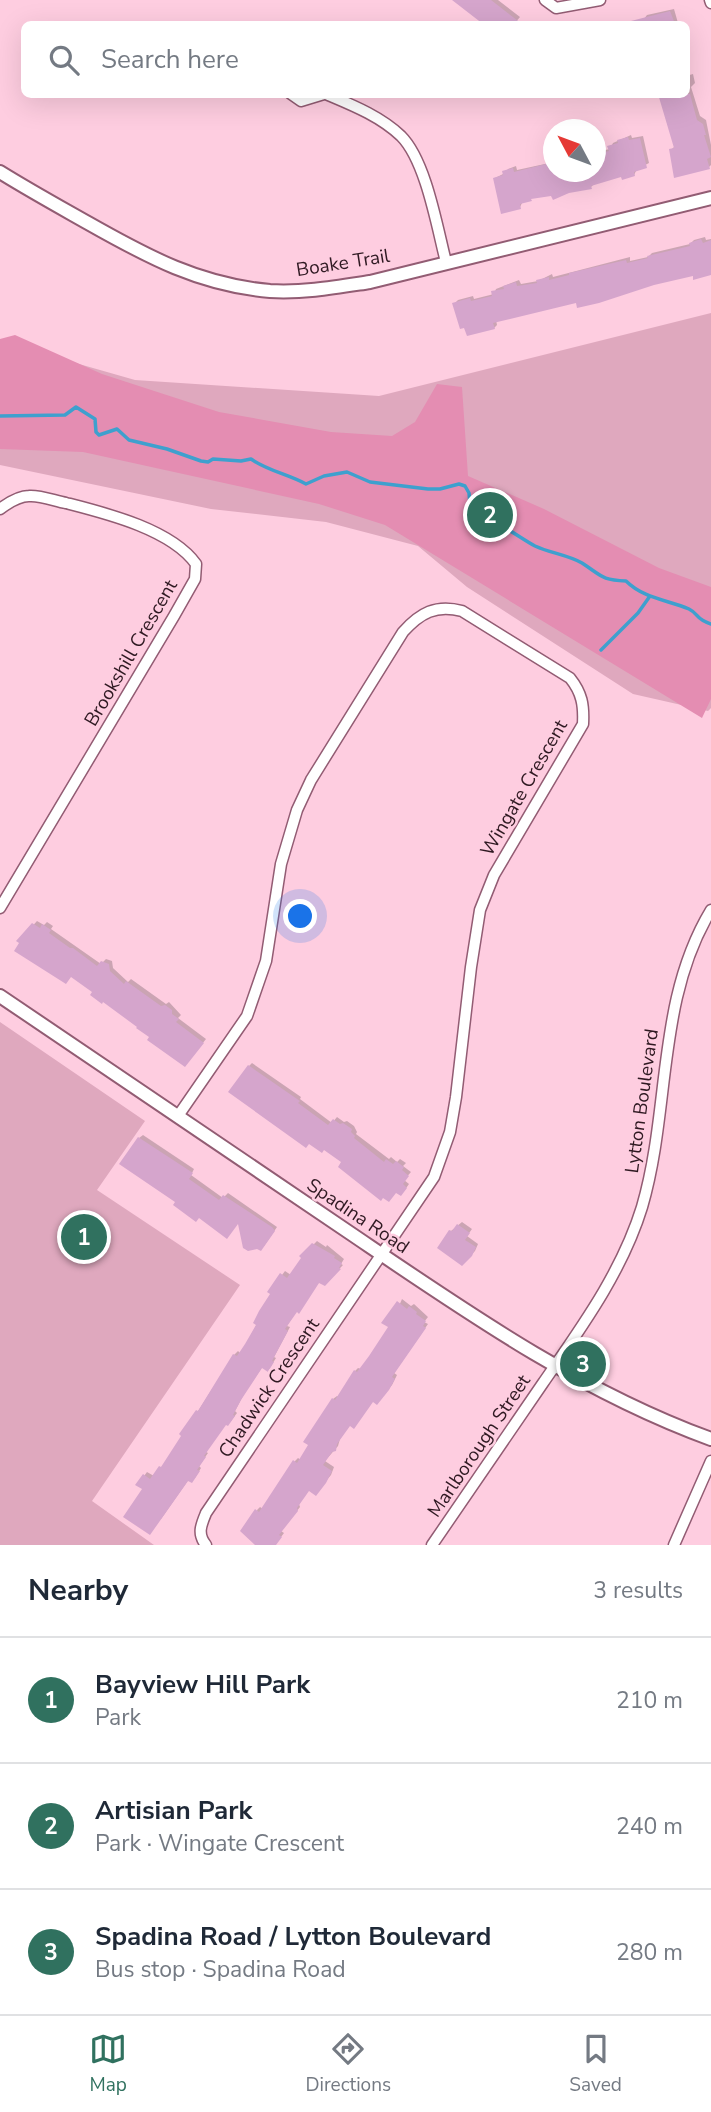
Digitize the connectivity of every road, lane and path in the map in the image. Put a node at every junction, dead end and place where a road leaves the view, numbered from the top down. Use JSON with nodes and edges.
{"nodes":[{"id":1,"x":545,"y":0,"type":"edge"},
{"id":2,"x":600,"y":0,"type":"edge"},
{"id":3,"x":334,"y":98,"type":"edge"},
{"id":4,"x":0,"y":172,"type":"edge"},
{"id":5,"x":711,"y":198,"type":"edge"},
{"id":6,"x":446,"y":262,"type":"junction"},
{"id":7,"x":0,"y":509,"type":"edge"},
{"id":8,"x":0,"y":908,"type":"edge"},
{"id":9,"x":711,"y":910,"type":"edge"},
{"id":10,"x":0,"y":996,"type":"edge"},
{"id":11,"x":178,"y":1116,"type":"junction"},
{"id":12,"x":380,"y":1254,"type":"junction"},
{"id":13,"x":554,"y":1366,"type":"junction"},
{"id":14,"x":711,"y":1439,"type":"edge"},
{"id":15,"x":711,"y":1461,"type":"edge"},
{"id":16,"x":206,"y":1545,"type":"edge"},
{"id":17,"x":432,"y":1545,"type":"edge"},
{"id":18,"x":674,"y":1545,"type":"edge"}],
"edges":[{"from":1,"to":2,"type":"street"},
{"from":3,"to":6,"type":"street"},
{"from":4,"to":6,"type":"street","name":"Boake Trail"},
{"from":5,"to":6,"type":"street","name":"Boake Trail"},
{"from":7,"to":8,"type":"street","name":"Brookshill Crescent"},
{"from":9,"to":13,"type":"street","name":"Lytton Boulevard"},
{"from":10,"to":11,"type":"street","name":"Spadina Road"},
{"from":11,"to":12,"type":"street","name":"Spadina Road"},
{"from":11,"to":12,"type":"street","name":"Wingate Crescent"},
{"from":12,"to":13,"type":"street","name":"Spadina Road"},
{"from":12,"to":16,"type":"street","name":"Chadwick Crescent"},
{"from":13,"to":14,"type":"street","name":"Spadina Road"},
{"from":13,"to":17,"type":"street","name":"Marlborough Street"},
{"from":15,"to":18,"type":"street"}]}
